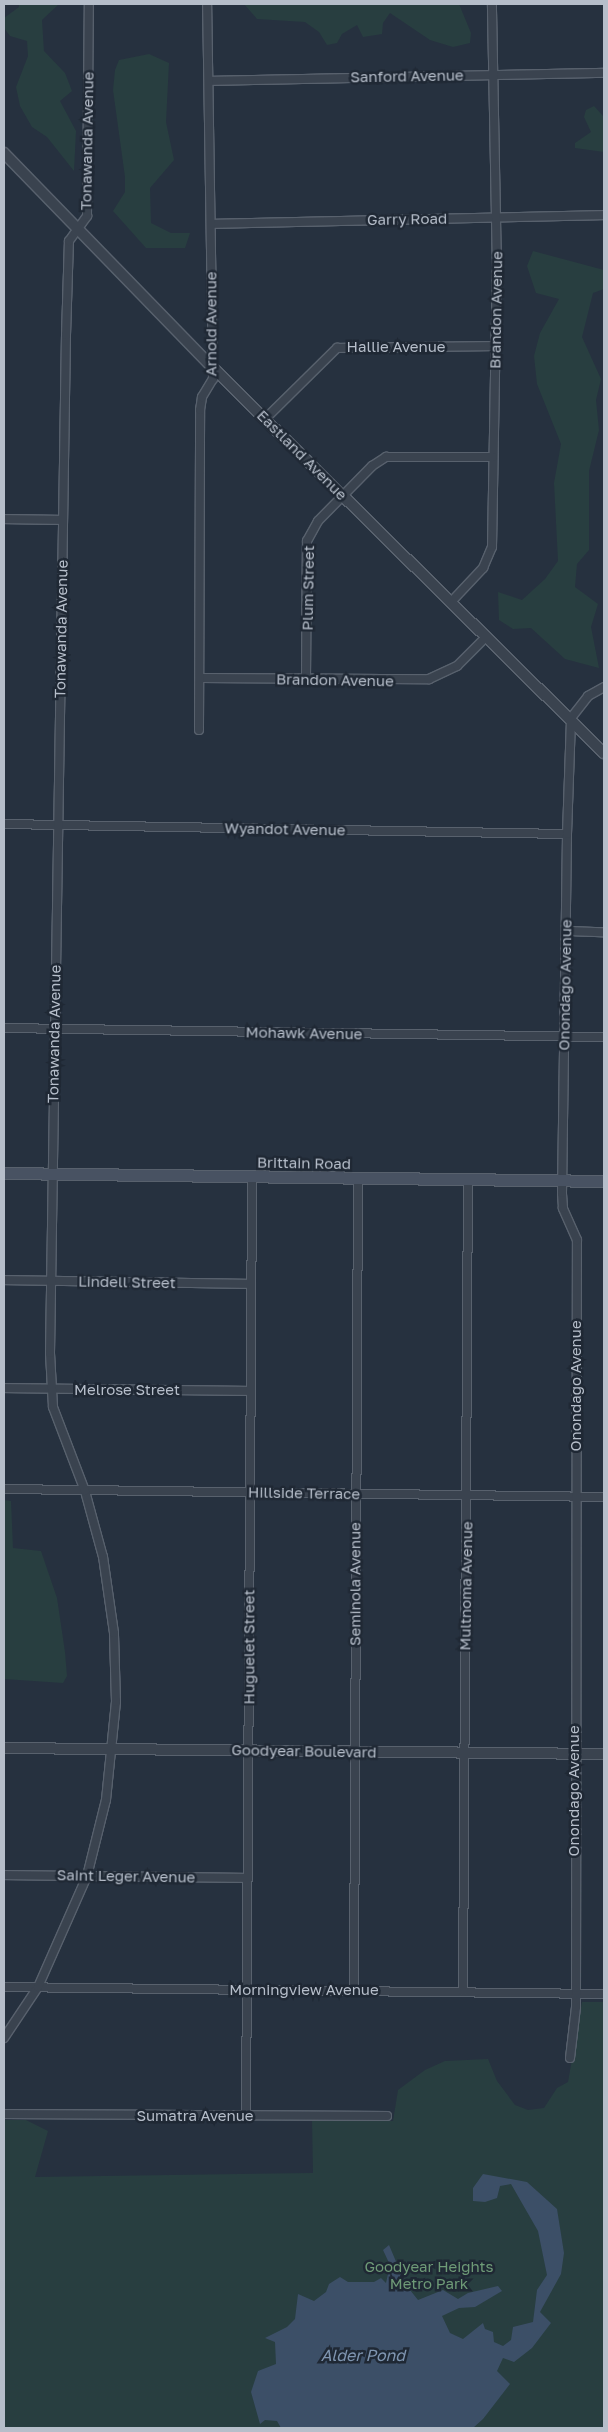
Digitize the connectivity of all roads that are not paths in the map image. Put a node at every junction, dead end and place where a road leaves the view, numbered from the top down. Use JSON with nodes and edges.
{"nodes":[{"id":1,"x":89,"y":4,"type":"edge"},
{"id":2,"x":207,"y":4,"type":"edge"},
{"id":3,"x":492,"y":4,"type":"edge"},
{"id":4,"x":604,"y":73,"type":"edge"},
{"id":5,"x":493,"y":74,"type":"junction"},
{"id":6,"x":209,"y":81,"type":"junction"},
{"id":7,"x":4,"y":153,"type":"edge"},
{"id":8,"x":604,"y":216,"type":"edge"},
{"id":9,"x":495,"y":218,"type":"junction"},
{"id":10,"x":211,"y":224,"type":"junction"},
{"id":11,"x":77,"y":229,"type":"junction"},
{"id":12,"x":495,"y":346,"type":"junction"},
{"id":13,"x":213,"y":368,"type":"junction"},
{"id":14,"x":266,"y":418,"type":"junction"},
{"id":15,"x":493,"y":457,"type":"junction"},
{"id":16,"x":343,"y":495,"type":"junction"},
{"id":17,"x":4,"y":520,"type":"edge"},
{"id":18,"x":63,"y":520,"type":"junction"},
{"id":19,"x":451,"y":602,"type":"junction"},
{"id":20,"x":486,"y":637,"type":"junction"},
{"id":21,"x":200,"y":678,"type":"junction"},
{"id":22,"x":306,"y":679,"type":"junction"},
{"id":23,"x":604,"y":687,"type":"edge"},
{"id":24,"x":571,"y":718,"type":"junction"},
{"id":25,"x":199,"y":730,"type":"dead end"},
{"id":26,"x":604,"y":753,"type":"edge"},
{"id":27,"x":4,"y":824,"type":"edge"},
{"id":28,"x":57,"y":825,"type":"junction"},
{"id":29,"x":567,"y":834,"type":"junction"},
{"id":30,"x":566,"y":932,"type":"junction"},
{"id":31,"x":604,"y":932,"type":"edge"},
{"id":32,"x":4,"y":1028,"type":"edge"},
{"id":33,"x":55,"y":1030,"type":"junction"},
{"id":34,"x":564,"y":1037,"type":"junction"},
{"id":35,"x":604,"y":1037,"type":"edge"},
{"id":36,"x":4,"y":1173,"type":"edge"},
{"id":37,"x":51,"y":1174,"type":"junction"},
{"id":38,"x":252,"y":1177,"type":"junction"},
{"id":39,"x":358,"y":1178,"type":"junction"},
{"id":40,"x":468,"y":1179,"type":"junction"},
{"id":41,"x":562,"y":1180,"type":"junction"},
{"id":42,"x":604,"y":1181,"type":"edge"},
{"id":43,"x":4,"y":1280,"type":"edge"},
{"id":44,"x":51,"y":1281,"type":"junction"},
{"id":45,"x":251,"y":1284,"type":"junction"},
{"id":46,"x":4,"y":1388,"type":"edge"},
{"id":47,"x":51,"y":1390,"type":"junction"},
{"id":48,"x":250,"y":1391,"type":"junction"},
{"id":49,"x":4,"y":1489,"type":"edge"},
{"id":50,"x":85,"y":1491,"type":"junction"},
{"id":51,"x":250,"y":1492,"type":"junction"},
{"id":52,"x":356,"y":1494,"type":"junction"},
{"id":53,"x":467,"y":1494,"type":"junction"},
{"id":54,"x":576,"y":1496,"type":"junction"},
{"id":55,"x":604,"y":1497,"type":"edge"},
{"id":56,"x":4,"y":1748,"type":"edge"},
{"id":57,"x":113,"y":1750,"type":"junction"},
{"id":58,"x":249,"y":1750,"type":"junction"},
{"id":59,"x":354,"y":1752,"type":"junction"},
{"id":60,"x":465,"y":1753,"type":"junction"},
{"id":61,"x":574,"y":1753,"type":"junction"},
{"id":62,"x":604,"y":1754,"type":"edge"},
{"id":63,"x":4,"y":1875,"type":"edge"},
{"id":64,"x":87,"y":1876,"type":"junction"},
{"id":65,"x":248,"y":1878,"type":"junction"},
{"id":66,"x":4,"y":1987,"type":"edge"},
{"id":67,"x":38,"y":1987,"type":"junction"},
{"id":68,"x":354,"y":1990,"type":"junction"},
{"id":69,"x":249,"y":1991,"type":"junction"},
{"id":70,"x":464,"y":1992,"type":"junction"},
{"id":71,"x":574,"y":1994,"type":"junction"},
{"id":72,"x":604,"y":1994,"type":"edge"},
{"id":73,"x":4,"y":2038,"type":"edge"},
{"id":74,"x":570,"y":2058,"type":"dead end"},
{"id":75,"x":4,"y":2114,"type":"edge"},
{"id":76,"x":246,"y":2116,"type":"junction"},
{"id":77,"x":387,"y":2116,"type":"dead end"}],
"edges":[{"from":1,"to":11,"type":"street","name":"Tonawanda Avenue"},
{"from":2,"to":6,"type":"street","name":"Arnold Avenue"},
{"from":3,"to":5,"type":"street","name":"Brandon Avenue"},
{"from":4,"to":5,"type":"street","name":"Sanford Avenue"},
{"from":5,"to":6,"type":"street","name":"Sanford Avenue"},
{"from":5,"to":9,"type":"street","name":"Brandon Avenue"},
{"from":6,"to":10,"type":"street","name":"Arnold Avenue"},
{"from":7,"to":11,"type":"street","name":"Eastland Avenue"},
{"from":8,"to":9,"type":"street","name":"Garry Road"},
{"from":9,"to":10,"type":"street","name":"Garry Road"},
{"from":9,"to":12,"type":"street","name":"Brandon Avenue"},
{"from":10,"to":13,"type":"street","name":"Arnold Avenue"},
{"from":11,"to":13,"type":"street","name":"Eastland Avenue"},
{"from":11,"to":18,"type":"street","name":"Tonawanda Avenue"},
{"from":12,"to":14,"type":"street","name":"Hallie Avenue"},
{"from":12,"to":15,"type":"street","name":"Brandon Avenue"},
{"from":13,"to":14,"type":"street","name":"Eastland Avenue"},
{"from":13,"to":21,"type":"street","name":"Arnold Avenue"},
{"from":14,"to":16,"type":"street","name":"Eastland Avenue"},
{"from":15,"to":16,"type":"street","name":"Plum Street"},
{"from":15,"to":19,"type":"street","name":"Brandon Avenue"},
{"from":16,"to":19,"type":"street","name":"Eastland Avenue"},
{"from":16,"to":22,"type":"street","name":"Plum Street"},
{"from":17,"to":18,"type":"street"},
{"from":18,"to":28,"type":"street","name":"Tonawanda Avenue"},
{"from":19,"to":20,"type":"street","name":"Eastland Avenue"},
{"from":20,"to":22,"type":"street","name":"Brandon Avenue"},
{"from":20,"to":24,"type":"street","name":"Eastland Avenue"},
{"from":21,"to":22,"type":"street","name":"Brandon Avenue"},
{"from":21,"to":25,"type":"street","name":"Arnold Avenue"},
{"from":23,"to":24,"type":"street"},
{"from":24,"to":26,"type":"street","name":"Eastland Avenue"},
{"from":24,"to":29,"type":"street","name":"Onondago Avenue"},
{"from":27,"to":28,"type":"street","name":"Wyandot Avenue"},
{"from":28,"to":29,"type":"street","name":"Wyandot Avenue"},
{"from":28,"to":33,"type":"street","name":"Tonawanda Avenue"},
{"from":29,"to":30,"type":"street","name":"Onondago Avenue"},
{"from":30,"to":31,"type":"street"},
{"from":30,"to":34,"type":"street","name":"Onondago Avenue"},
{"from":32,"to":33,"type":"street","name":"Mohawk Avenue"},
{"from":33,"to":34,"type":"street","name":"Mohawk Avenue"},
{"from":33,"to":37,"type":"street","name":"Tonawanda Avenue"},
{"from":34,"to":35,"type":"street","name":"Mohawk Avenue"},
{"from":34,"to":41,"type":"street","name":"Onondago Avenue"},
{"from":36,"to":37,"type":"main road","name":"Brittain Road"},
{"from":37,"to":38,"type":"main road","name":"Brittain Road"},
{"from":37,"to":44,"type":"street","name":"Tonawanda Avenue"},
{"from":38,"to":39,"type":"main road","name":"Brittain Road"},
{"from":38,"to":45,"type":"street","name":"Huguelet Street"},
{"from":39,"to":40,"type":"main road","name":"Brittain Road"},
{"from":39,"to":52,"type":"street","name":"Seminola Avenue"},
{"from":40,"to":41,"type":"main road","name":"Brittain Road"},
{"from":40,"to":53,"type":"street","name":"Multnoma Avenue"},
{"from":41,"to":42,"type":"main road","name":"Brittain Road"},
{"from":41,"to":54,"type":"street","name":"Onondago Avenue"},
{"from":43,"to":44,"type":"street","name":"Lindell Street"},
{"from":44,"to":45,"type":"street","name":"Lindell Street"},
{"from":44,"to":47,"type":"street","name":"Tonawanda Avenue"},
{"from":45,"to":48,"type":"street","name":"Huguelet Street"},
{"from":46,"to":47,"type":"street","name":"Melrose Street"},
{"from":47,"to":48,"type":"street","name":"Melrose Street"},
{"from":47,"to":50,"type":"street","name":"Tonawanda Avenue"},
{"from":48,"to":51,"type":"street","name":"Huguelet Street"},
{"from":49,"to":50,"type":"street","name":"Hillside Terrace"},
{"from":50,"to":51,"type":"street","name":"Hillside Terrace"},
{"from":50,"to":57,"type":"street","name":"Tonawanda Avenue"},
{"from":51,"to":52,"type":"street","name":"Hillside Terrace"},
{"from":51,"to":58,"type":"street","name":"Huguelet Street"},
{"from":52,"to":53,"type":"street","name":"Hillside Terrace"},
{"from":52,"to":59,"type":"street","name":"Seminola Avenue"},
{"from":53,"to":54,"type":"street","name":"Hillside Terrace"},
{"from":53,"to":60,"type":"street","name":"Multnoma Avenue"},
{"from":54,"to":55,"type":"street","name":"Hillside Terrace"},
{"from":54,"to":61,"type":"street","name":"Onondago Avenue"},
{"from":56,"to":57,"type":"street","name":"Goodyear Boulevard"},
{"from":57,"to":58,"type":"street","name":"Goodyear Boulevard"},
{"from":57,"to":64,"type":"street","name":"Tonawanda Avenue"},
{"from":58,"to":59,"type":"street","name":"Goodyear Boulevard"},
{"from":58,"to":65,"type":"street","name":"Huguelet Street"},
{"from":59,"to":60,"type":"street","name":"Goodyear Boulevard"},
{"from":59,"to":68,"type":"street","name":"Seminola Avenue"},
{"from":60,"to":61,"type":"street","name":"Goodyear Boulevard"},
{"from":60,"to":70,"type":"street","name":"Multnoma Avenue"},
{"from":61,"to":62,"type":"street","name":"Goodyear Boulevard"},
{"from":61,"to":71,"type":"street","name":"Onondago Avenue"},
{"from":63,"to":64,"type":"street","name":"Saint Leger Avenue"},
{"from":64,"to":65,"type":"street","name":"Saint Leger Avenue"},
{"from":64,"to":67,"type":"street","name":"Tonawanda Avenue"},
{"from":65,"to":69,"type":"street","name":"Huguelet Street"},
{"from":66,"to":67,"type":"street","name":"Morningview Avenue"},
{"from":67,"to":69,"type":"street","name":"Morningview Avenue"},
{"from":67,"to":73,"type":"street","name":"Tonawanda Avenue"},
{"from":68,"to":69,"type":"street","name":"Morningview Avenue"},
{"from":68,"to":70,"type":"street","name":"Morningview Avenue"},
{"from":69,"to":76,"type":"street","name":"Huguelet Street"},
{"from":70,"to":71,"type":"street","name":"Morningview Avenue"},
{"from":71,"to":72,"type":"street","name":"Morningview Avenue"},
{"from":71,"to":74,"type":"street","name":"Onondago Avenue"},
{"from":75,"to":76,"type":"street","name":"Sumatra Avenue"},
{"from":76,"to":77,"type":"street","name":"Sumatra Avenue"}]}
